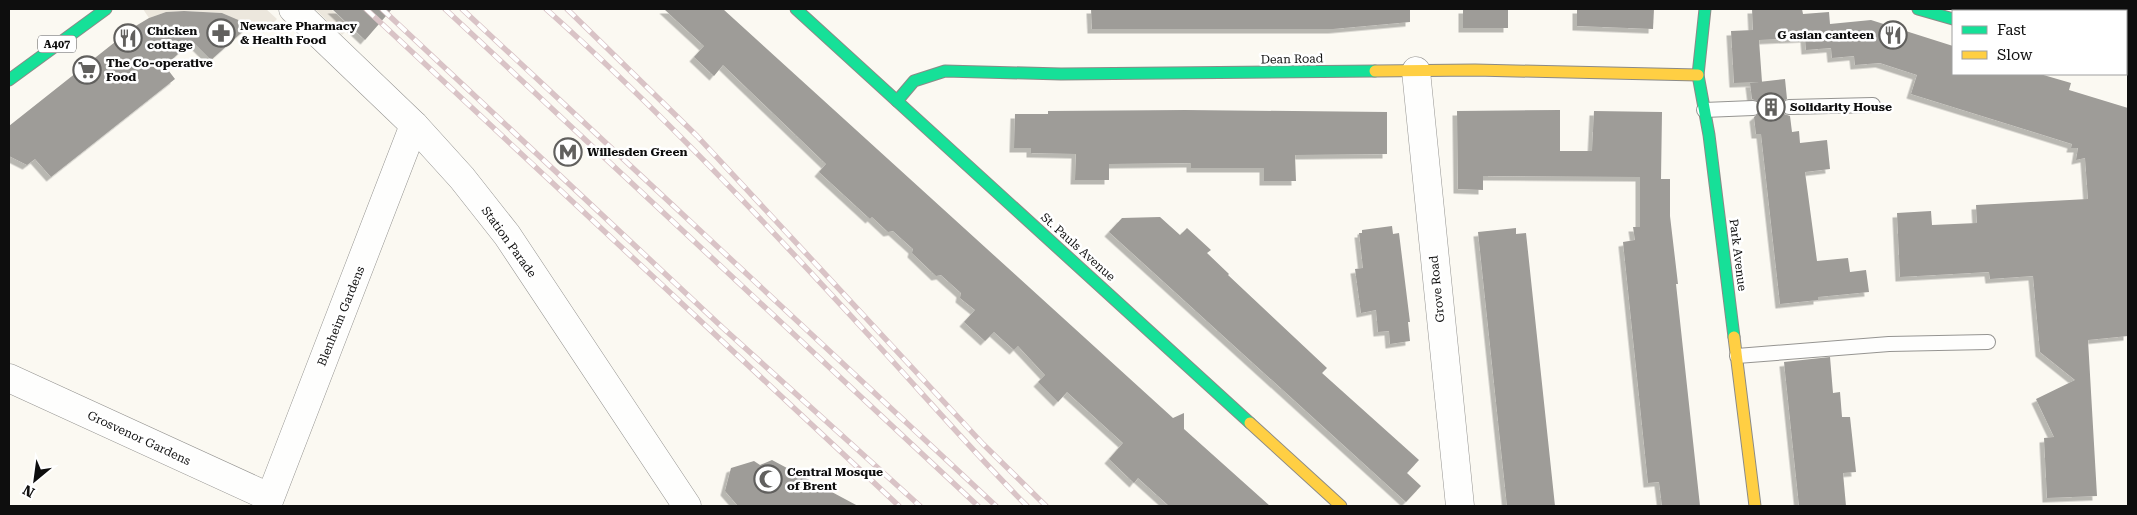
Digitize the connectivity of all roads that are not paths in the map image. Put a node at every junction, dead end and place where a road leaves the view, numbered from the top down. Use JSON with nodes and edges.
{"nodes":[{"id":1,"x":106,"y":9,"type":"edge"},
{"id":2,"x":293,"y":9,"type":"edge"},
{"id":3,"x":796,"y":9,"type":"edge"},
{"id":4,"x":1705,"y":9,"type":"edge"},
{"id":5,"x":1918,"y":9,"type":"edge"},
{"id":6,"x":1952,"y":19,"type":"edge"},
{"id":7,"x":1416,"y":71,"type":"junction"},
{"id":8,"x":1698,"y":75,"type":"junction"},
{"id":9,"x":9,"y":80,"type":"edge"},
{"id":10,"x":897,"y":101,"type":"junction"},
{"id":11,"x":1873,"y":105,"type":"dead end"},
{"id":12,"x":1789,"y":107,"type":"dead end"},
{"id":13,"x":1753,"y":108,"type":"dead end"},
{"id":14,"x":1704,"y":110,"type":"junction"},
{"id":15,"x":414,"y":125,"type":"junction"},
{"id":16,"x":1988,"y":342,"type":"dead end"},
{"id":17,"x":1737,"y":356,"type":"junction"},
{"id":18,"x":9,"y":378,"type":"edge"},
{"id":19,"x":268,"y":502,"type":"edge"},
{"id":20,"x":686,"y":506,"type":"edge"},
{"id":21,"x":1342,"y":506,"type":"edge"},
{"id":22,"x":1460,"y":506,"type":"edge"},
{"id":23,"x":1755,"y":506,"type":"edge"}],
"edges":[{"from":1,"to":9,"type":"street","number":"A407"},
{"from":2,"to":15,"type":"street","name":"Station Parade"},
{"from":3,"to":10,"type":"street","name":"St. Pauls Avenue"},
{"from":4,"to":8,"type":"street","name":"Park Avenue"},
{"from":5,"to":6,"type":"street"},
{"from":7,"to":8,"type":"street","name":"Dean Road"},
{"from":7,"to":10,"type":"street","name":"Dean Road"},
{"from":7,"to":22,"type":"street","name":"Grove Road"},
{"from":8,"to":14,"type":"street","name":"Park Avenue"},
{"from":10,"to":21,"type":"street","name":"St. Pauls Avenue"},
{"from":11,"to":12,"type":"lane"},
{"from":13,"to":14,"type":"lane"},
{"from":14,"to":17,"type":"street","name":"Park Avenue"},
{"from":15,"to":19,"type":"street","name":"Blenheim Gardens"},
{"from":15,"to":20,"type":"street","name":"Station Parade"},
{"from":16,"to":17,"type":"lane"},
{"from":17,"to":23,"type":"street","name":"Park Avenue"},
{"from":18,"to":19,"type":"street","name":"Grosvenor Gardens"}]}
